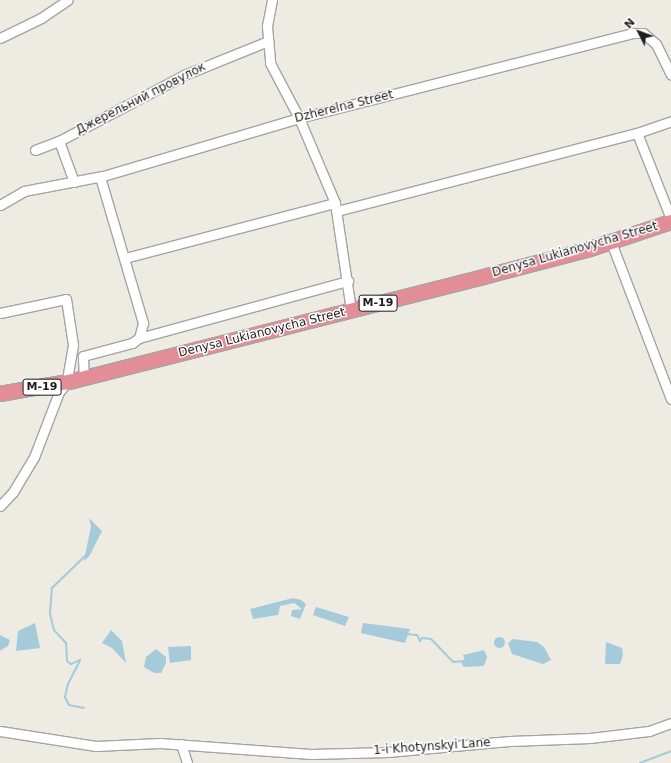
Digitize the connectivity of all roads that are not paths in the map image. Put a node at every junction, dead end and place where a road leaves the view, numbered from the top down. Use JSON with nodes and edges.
{"nodes":[{"id":1,"x":68,"y":0,"type":"edge"},
{"id":2,"x":272,"y":0,"type":"edge"},
{"id":3,"x":0,"y":38,"type":"edge"},
{"id":4,"x":268,"y":41,"type":"junction"},
{"id":5,"x":671,"y":75,"type":"edge"},
{"id":6,"x":300,"y":118,"type":"junction"},
{"id":7,"x":671,"y":121,"type":"edge"},
{"id":8,"x":637,"y":133,"type":"junction"},
{"id":9,"x":59,"y":141,"type":"junction"},
{"id":10,"x":36,"y":150,"type":"dead end"},
{"id":11,"x":100,"y":177,"type":"junction"},
{"id":12,"x":74,"y":182,"type":"junction"},
{"id":13,"x":0,"y":205,"type":"edge"},
{"id":14,"x":336,"y":207,"type":"junction"},
{"id":15,"x":671,"y":219,"type":"edge"},
{"id":16,"x":671,"y":222,"type":"edge"},
{"id":17,"x":610,"y":242,"type":"junction"},
{"id":18,"x":125,"y":258,"type":"junction"},
{"id":19,"x":348,"y":281,"type":"junction"},
{"id":20,"x":351,"y":310,"type":"junction"},
{"id":21,"x":0,"y":313,"type":"edge"},
{"id":22,"x":139,"y":338,"type":"junction"},
{"id":23,"x":84,"y":378,"type":"junction"},
{"id":24,"x":66,"y":383,"type":"junction"},
{"id":25,"x":0,"y":394,"type":"edge"},
{"id":26,"x":671,"y":399,"type":"edge"},
{"id":27,"x":0,"y":506,"type":"edge"},
{"id":28,"x":671,"y":723,"type":"edge"},
{"id":29,"x":0,"y":731,"type":"edge"},
{"id":30,"x":181,"y":744,"type":"junction"},
{"id":31,"x":187,"y":763,"type":"edge"}],
"edges":[{"from":1,"to":3,"type":"street"},
{"from":2,"to":4,"type":"street"},
{"from":4,"to":6,"type":"street"},
{"from":4,"to":9,"type":"street","name":"Джерельний провулок"},
{"from":5,"to":6,"type":"street","name":"Dzherelna Street"},
{"from":6,"to":11,"type":"street","name":"Dzherelna Street"},
{"from":6,"to":14,"type":"street"},
{"from":7,"to":8,"type":"street"},
{"from":8,"to":14,"type":"street"},
{"from":8,"to":15,"type":"street"},
{"from":9,"to":10,"type":"street","name":"Джерельний провулок"},
{"from":9,"to":12,"type":"street"},
{"from":11,"to":12,"type":"street","name":"Dzherelna Street"},
{"from":11,"to":18,"type":"street"},
{"from":12,"to":13,"type":"street","name":"Dzherelna Street"},
{"from":14,"to":18,"type":"street"},
{"from":14,"to":19,"type":"street"},
{"from":16,"to":17,"type":"highway","name":"Denysa Lukianovycha Street","number":"М-19"},
{"from":17,"to":20,"type":"highway","name":"Denysa Lukianovycha Street","number":"М-19"},
{"from":17,"to":26,"type":"street"},
{"from":18,"to":22,"type":"street"},
{"from":19,"to":20,"type":"street"},
{"from":19,"to":22,"type":"street"},
{"from":20,"to":23,"type":"highway","name":"Denysa Lukianovycha Street","number":"М-19"},
{"from":21,"to":24,"type":"street"},
{"from":22,"to":23,"type":"street"},
{"from":23,"to":24,"type":"highway","number":"М-19"},
{"from":24,"to":25,"type":"highway","number":"М-19"},
{"from":24,"to":27,"type":"street"},
{"from":28,"to":30,"type":"street","name":"1-i Khotynskyi Lane"},
{"from":29,"to":30,"type":"street","name":"1-i Khotynskyi Lane"},
{"from":30,"to":31,"type":"street"}]}
